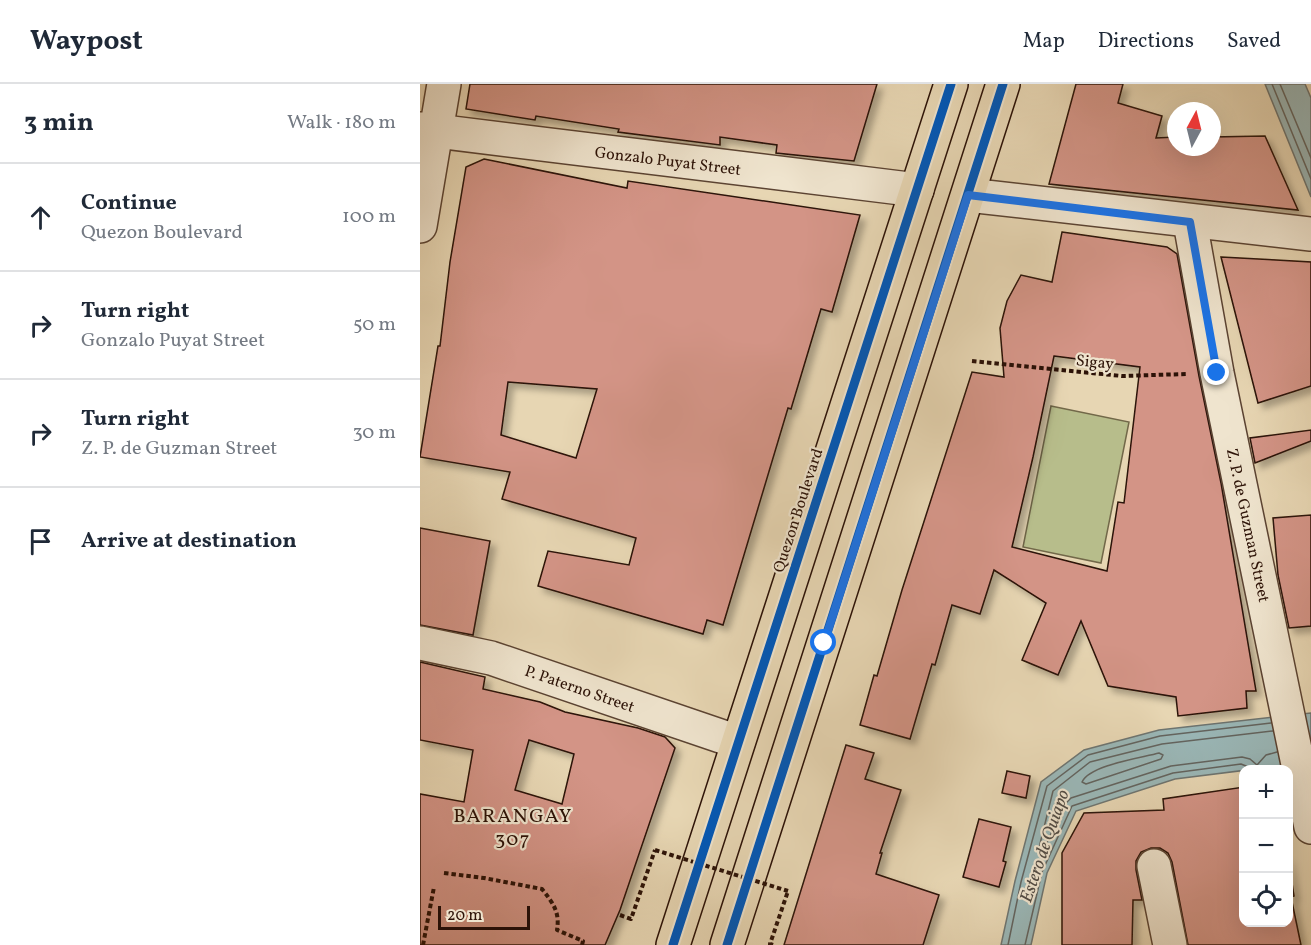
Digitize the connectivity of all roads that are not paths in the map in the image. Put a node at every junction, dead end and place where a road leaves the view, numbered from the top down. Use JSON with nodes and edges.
{"nodes":[{"id":1,"x":444,"y":84,"type":"edge"},
{"id":2,"x":951,"y":84,"type":"edge"},
{"id":3,"x":1003,"y":84,"type":"edge"},
{"id":4,"x":428,"y":130,"type":"edge"},
{"id":5,"x":917,"y":190,"type":"junction"},
{"id":6,"x":968,"y":195,"type":"junction"},
{"id":7,"x":1190,"y":222,"type":"junction"},
{"id":8,"x":420,"y":226,"type":"edge"},
{"id":9,"x":1311,"y":234,"type":"edge"},
{"id":10,"x":420,"y":643,"type":"edge"},
{"id":11,"x":738,"y":742,"type":"junction"},
{"id":12,"x":1311,"y":827,"type":"edge"},
{"id":13,"x":1154,"y":866,"type":"dead end"},
{"id":14,"x":673,"y":945,"type":"edge"},
{"id":15,"x":727,"y":945,"type":"edge"},
{"id":16,"x":1170,"y":945,"type":"edge"}],
"edges":[{"from":1,"to":4,"type":"street"},
{"from":2,"to":5,"type":"main road","name":"Quezon Boulevard"},
{"from":3,"to":6,"type":"main road"},
{"from":4,"to":5,"type":"street","name":"Gonzalo Puyat Street"},
{"from":4,"to":8,"type":"street"},
{"from":5,"to":11,"type":"main road","name":"Quezon Boulevard"},
{"from":6,"to":7,"type":"street"},
{"from":6,"to":15,"type":"main road"},
{"from":7,"to":9,"type":"street"},
{"from":7,"to":12,"type":"street","name":"Z. P. de Guzman Street"},
{"from":10,"to":11,"type":"street","name":"P. Paterno Street"},
{"from":11,"to":14,"type":"main road","name":"Quezon Boulevard"},
{"from":13,"to":16,"type":"street"}]}
